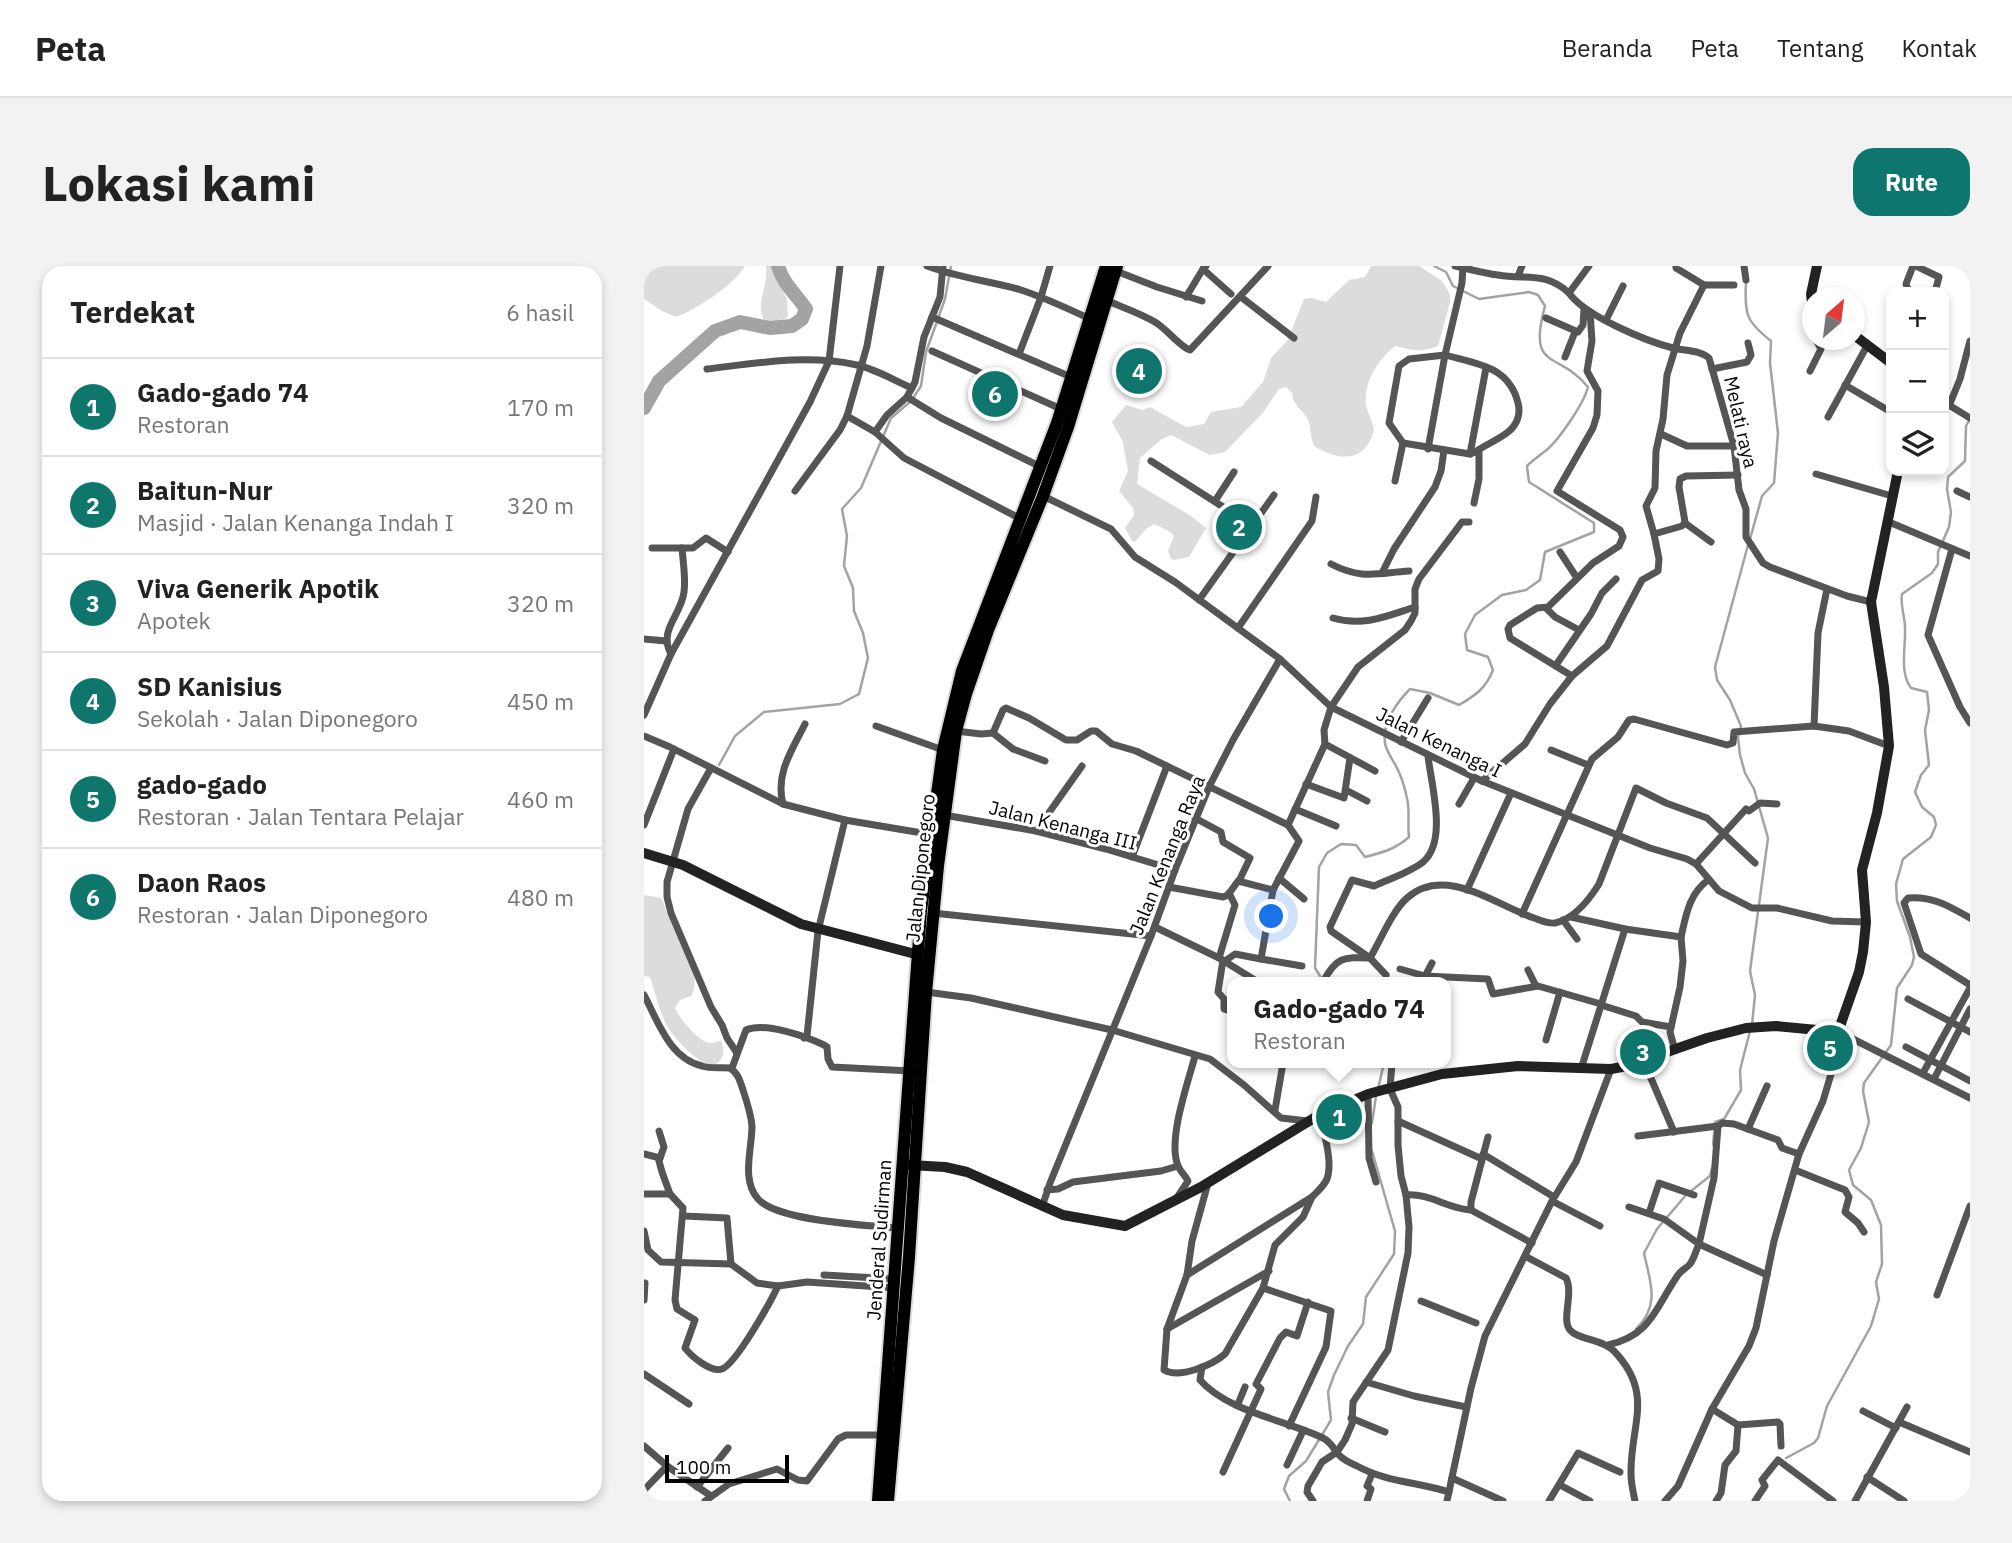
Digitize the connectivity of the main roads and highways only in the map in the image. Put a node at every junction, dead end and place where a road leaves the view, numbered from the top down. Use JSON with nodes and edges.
{"nodes":[{"id":1,"x":1113,"y":268,"type":"edge"},
{"id":2,"x":1062,"y":425,"type":"junction"},
{"id":3,"x":1017,"y":544,"type":"junction"},
{"id":4,"x":936,"y":834,"type":"junction"},
{"id":5,"x":915,"y":982,"type":"joint"},
{"id":6,"x":918,"y":1057,"type":"junction"},
{"id":7,"x":910,"y":1165,"type":"junction"},
{"id":8,"x":888,"y":1436,"type":"junction"},
{"id":9,"x":878,"y":1501,"type":"edge"},
{"id":10,"x":888,"y":1501,"type":"edge"}],
"edges":[{"from":1,"to":2,"type":"highway","name":"Jalan Diponegoro"},
{"from":1,"to":2,"type":"highway","name":"Jalan Diponegoro"},
{"from":2,"to":3,"type":"highway","name":"Jalan Diponegoro"},
{"from":2,"to":3,"type":"highway","name":"Jalan Diponegoro"},
{"from":3,"to":4,"type":"highway","name":"Jalan Diponegoro"},
{"from":3,"to":4,"type":"highway","name":"Jalan Diponegoro"},
{"from":4,"to":5,"type":"highway","name":"Jalan Diponegoro"},
{"from":4,"to":6,"type":"highway","name":"Jalan Diponegoro"},
{"from":5,"to":6,"type":"highway","name":"Jenderal Sudirman"},
{"from":6,"to":7,"type":"highway","name":"Jalan Diponegoro"},
{"from":6,"to":7,"type":"highway","name":"Jenderal Sudirman"},
{"from":7,"to":8,"type":"highway","name":"Jalan Diponegoro"},
{"from":7,"to":8,"type":"highway","name":"Jenderal Sudirman"},
{"from":8,"to":9,"type":"highway","name":"Jenderal Sudirman"},
{"from":8,"to":10,"type":"highway","name":"Jalan Diponegoro"}]}
